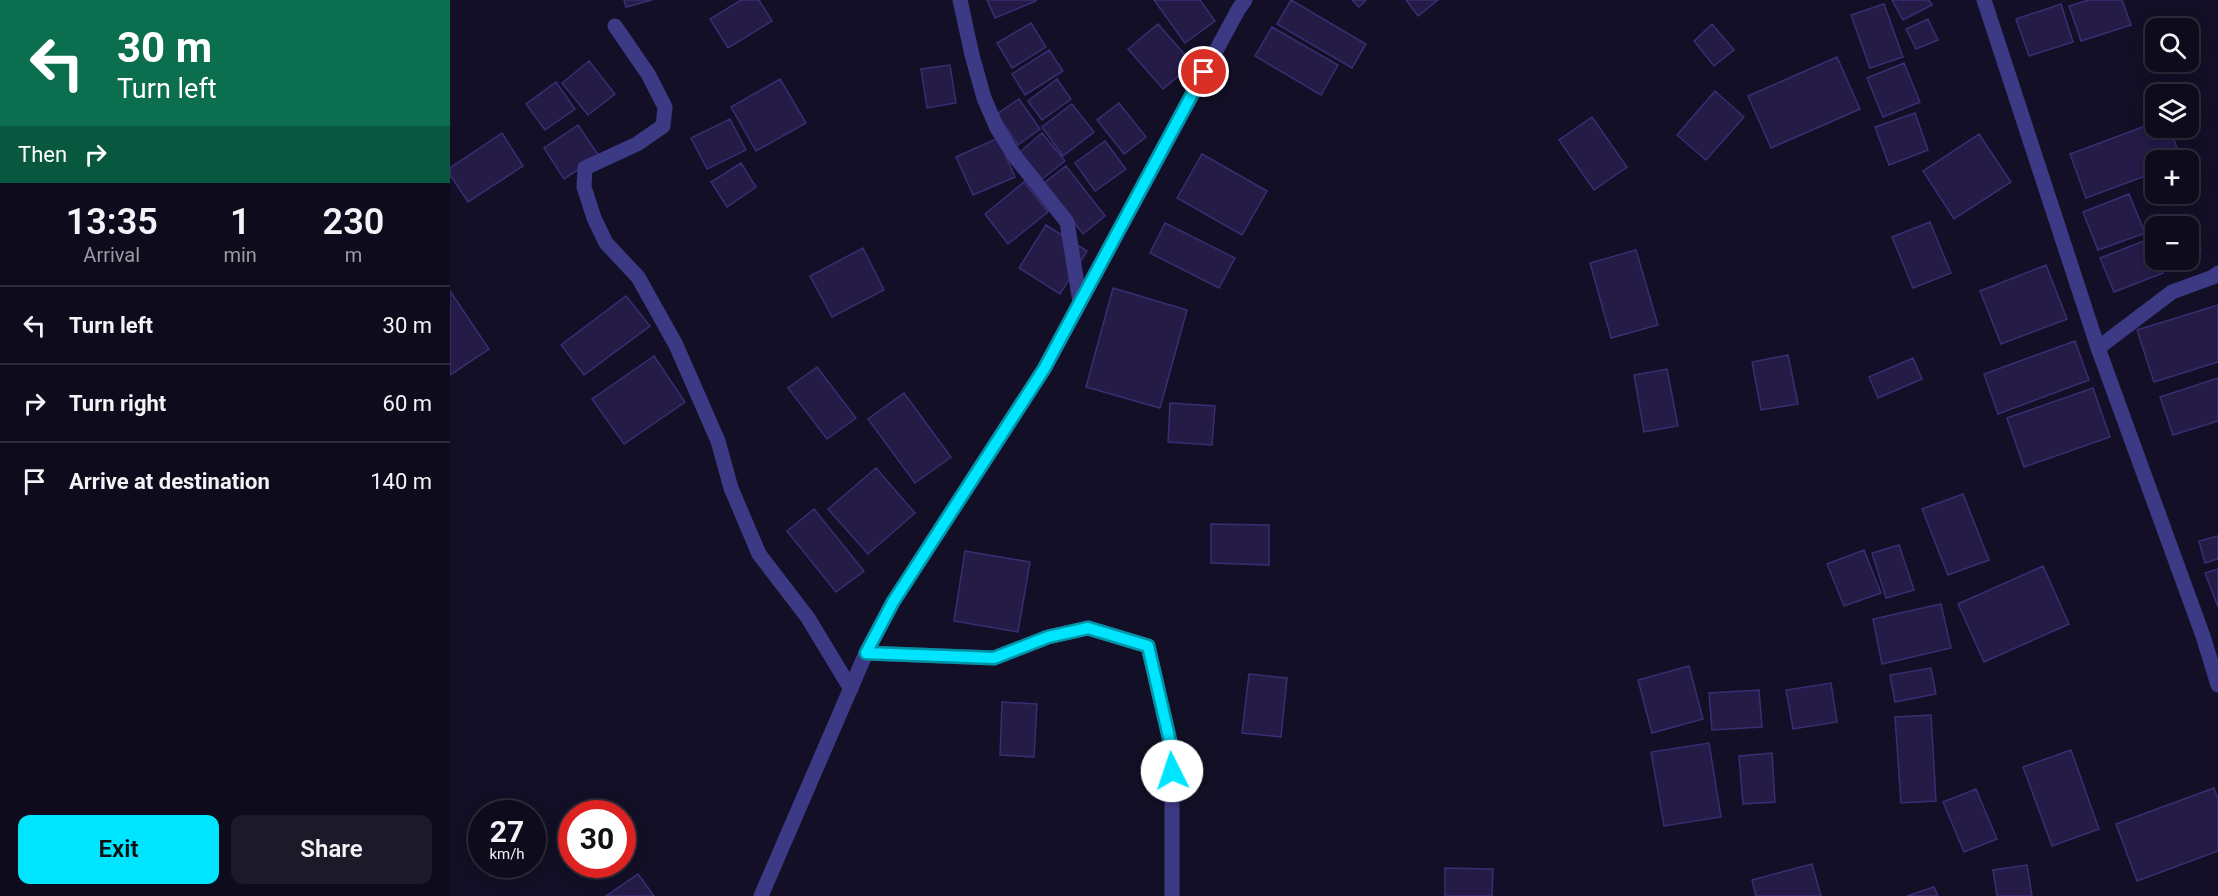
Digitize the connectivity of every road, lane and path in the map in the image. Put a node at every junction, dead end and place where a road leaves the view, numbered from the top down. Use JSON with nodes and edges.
{"nodes":[{"id":1,"x":960,"y":0,"type":"edge"},
{"id":2,"x":1245,"y":0,"type":"edge"},
{"id":3,"x":1984,"y":0,"type":"edge"},
{"id":4,"x":615,"y":26,"type":"dead end"},
{"id":5,"x":2218,"y":273,"type":"edge"},
{"id":6,"x":1080,"y":302,"type":"junction"},
{"id":7,"x":2098,"y":348,"type":"junction"},
{"id":8,"x":866,"y":653,"type":"junction"},
{"id":9,"x":2218,"y":685,"type":"edge"},
{"id":10,"x":851,"y":689,"type":"junction"},
{"id":11,"x":761,"y":896,"type":"edge"},
{"id":12,"x":1172,"y":896,"type":"edge"}],
"edges":[{"from":1,"to":6,"type":"street"},
{"from":2,"to":6,"type":"street"},
{"from":3,"to":7,"type":"street"},
{"from":4,"to":10,"type":"street"},
{"from":5,"to":7,"type":"street"},
{"from":6,"to":8,"type":"street"},
{"from":7,"to":9,"type":"street"},
{"from":8,"to":10,"type":"street"},
{"from":8,"to":12,"type":"street"},
{"from":10,"to":11,"type":"street"}]}
